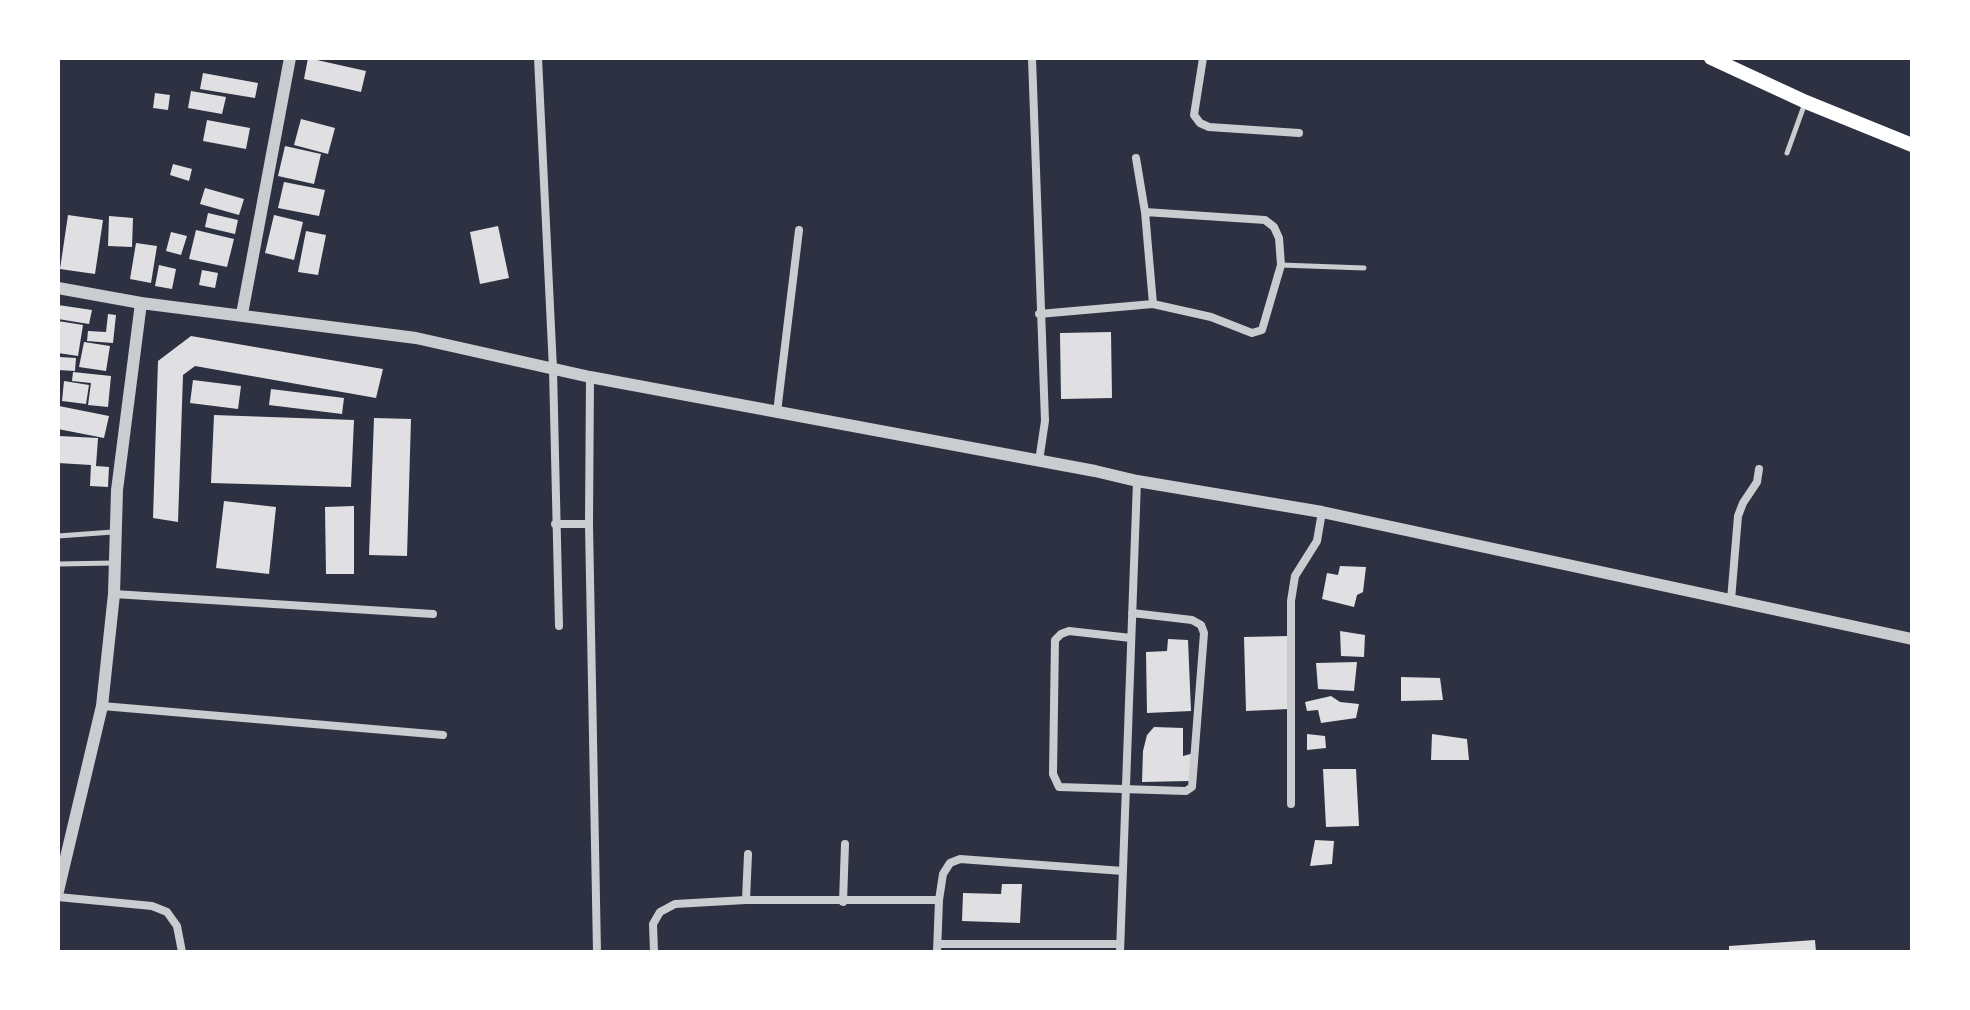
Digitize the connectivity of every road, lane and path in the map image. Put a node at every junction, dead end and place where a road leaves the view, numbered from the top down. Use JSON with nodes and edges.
{"nodes":[{"id":1,"x":290,"y":58,"type":"edge"},
{"id":2,"x":538,"y":58,"type":"edge"},
{"id":3,"x":1032,"y":58,"type":"edge"},
{"id":4,"x":1203,"y":58,"type":"edge"},
{"id":5,"x":1711,"y":58,"type":"edge"},
{"id":6,"x":1806,"y":102,"type":"junction"},
{"id":7,"x":1299,"y":133,"type":"dead end"},
{"id":8,"x":1912,"y":145,"type":"edge"},
{"id":9,"x":1787,"y":153,"type":"dead end"},
{"id":10,"x":1136,"y":158,"type":"dead end"},
{"id":11,"x":1145,"y":212,"type":"junction"},
{"id":12,"x":799,"y":230,"type":"dead end"},
{"id":13,"x":1281,"y":265,"type":"junction"},
{"id":14,"x":1364,"y":268,"type":"dead end"},
{"id":15,"x":58,"y":288,"type":"edge"},
{"id":16,"x":141,"y":303,"type":"junction"},
{"id":17,"x":1153,"y":304,"type":"junction"},
{"id":18,"x":242,"y":314,"type":"junction"},
{"id":19,"x":1039,"y":314,"type":"junction"},
{"id":20,"x":553,"y":369,"type":"junction"},
{"id":21,"x":590,"y":377,"type":"junction"},
{"id":22,"x":777,"y":412,"type":"junction"},
{"id":23,"x":1039,"y":461,"type":"junction"},
{"id":24,"x":1759,"y":469,"type":"dead end"},
{"id":25,"x":1137,"y":481,"type":"junction"},
{"id":26,"x":1322,"y":512,"type":"junction"},
{"id":27,"x":555,"y":524,"type":"junction"},
{"id":28,"x":589,"y":524,"type":"junction"},
{"id":29,"x":117,"y":531,"type":"junction"},
{"id":30,"x":58,"y":536,"type":"edge"},
{"id":31,"x":115,"y":563,"type":"junction"},
{"id":32,"x":58,"y":564,"type":"edge"},
{"id":33,"x":114,"y":594,"type":"junction"},
{"id":34,"x":1731,"y":600,"type":"junction"},
{"id":35,"x":1132,"y":613,"type":"junction"},
{"id":36,"x":433,"y":614,"type":"dead end"},
{"id":37,"x":559,"y":626,"type":"dead end"},
{"id":38,"x":1131,"y":638,"type":"junction"},
{"id":39,"x":1912,"y":639,"type":"edge"},
{"id":40,"x":102,"y":706,"type":"junction"},
{"id":41,"x":443,"y":735,"type":"dead end"},
{"id":42,"x":1126,"y":787,"type":"junction"},
{"id":43,"x":1291,"y":804,"type":"dead end"},
{"id":44,"x":845,"y":844,"type":"dead end"},
{"id":45,"x":748,"y":854,"type":"dead end"},
{"id":46,"x":1123,"y":871,"type":"junction"},
{"id":47,"x":58,"y":894,"type":"edge"},
{"id":48,"x":746,"y":900,"type":"junction"},
{"id":49,"x":939,"y":900,"type":"junction"},
{"id":50,"x":843,"y":902,"type":"junction"},
{"id":51,"x":938,"y":948,"type":"edge"},
{"id":52,"x":1120,"y":948,"type":"edge"},
{"id":53,"x":182,"y":952,"type":"edge"},
{"id":54,"x":597,"y":952,"type":"edge"},
{"id":55,"x":654,"y":952,"type":"edge"}],
"edges":[{"from":1,"to":18,"type":"street"},
{"from":2,"to":20,"type":"street"},
{"from":3,"to":19,"type":"street"},
{"from":4,"to":7,"type":"street"},
{"from":5,"to":6,"type":"main road"},
{"from":6,"to":8,"type":"main road"},
{"from":6,"to":9,"type":"lane"},
{"from":10,"to":11,"type":"street"},
{"from":11,"to":13,"type":"street"},
{"from":11,"to":17,"type":"street"},
{"from":12,"to":22,"type":"street"},
{"from":13,"to":14,"type":"lane"},
{"from":13,"to":17,"type":"street"},
{"from":15,"to":16,"type":"street"},
{"from":16,"to":18,"type":"street"},
{"from":16,"to":29,"type":"street"},
{"from":17,"to":19,"type":"street"},
{"from":18,"to":20,"type":"street"},
{"from":19,"to":23,"type":"street"},
{"from":20,"to":21,"type":"street"},
{"from":20,"to":27,"type":"street"},
{"from":21,"to":22,"type":"street"},
{"from":21,"to":28,"type":"street"},
{"from":22,"to":23,"type":"street"},
{"from":23,"to":25,"type":"street"},
{"from":24,"to":34,"type":"street"},
{"from":25,"to":26,"type":"street"},
{"from":25,"to":35,"type":"street"},
{"from":26,"to":34,"type":"street"},
{"from":26,"to":43,"type":"street"},
{"from":27,"to":28,"type":"street"},
{"from":27,"to":37,"type":"street"},
{"from":28,"to":54,"type":"street"},
{"from":29,"to":30,"type":"lane"},
{"from":29,"to":31,"type":"street"},
{"from":31,"to":32,"type":"lane"},
{"from":31,"to":33,"type":"street"},
{"from":33,"to":36,"type":"street"},
{"from":33,"to":40,"type":"street"},
{"from":34,"to":39,"type":"street"},
{"from":35,"to":38,"type":"street"},
{"from":35,"to":42,"type":"street"},
{"from":38,"to":42,"type":"street"},
{"from":38,"to":42,"type":"street"},
{"from":40,"to":41,"type":"street"},
{"from":40,"to":47,"type":"street"},
{"from":42,"to":46,"type":"street"},
{"from":44,"to":50,"type":"street"},
{"from":45,"to":48,"type":"street"},
{"from":46,"to":49,"type":"street"},
{"from":46,"to":52,"type":"street"},
{"from":47,"to":53,"type":"street"},
{"from":48,"to":50,"type":"street"},
{"from":48,"to":55,"type":"street"},
{"from":49,"to":50,"type":"street"},
{"from":49,"to":51,"type":"street"},
{"from":51,"to":52,"type":"street"}]}
